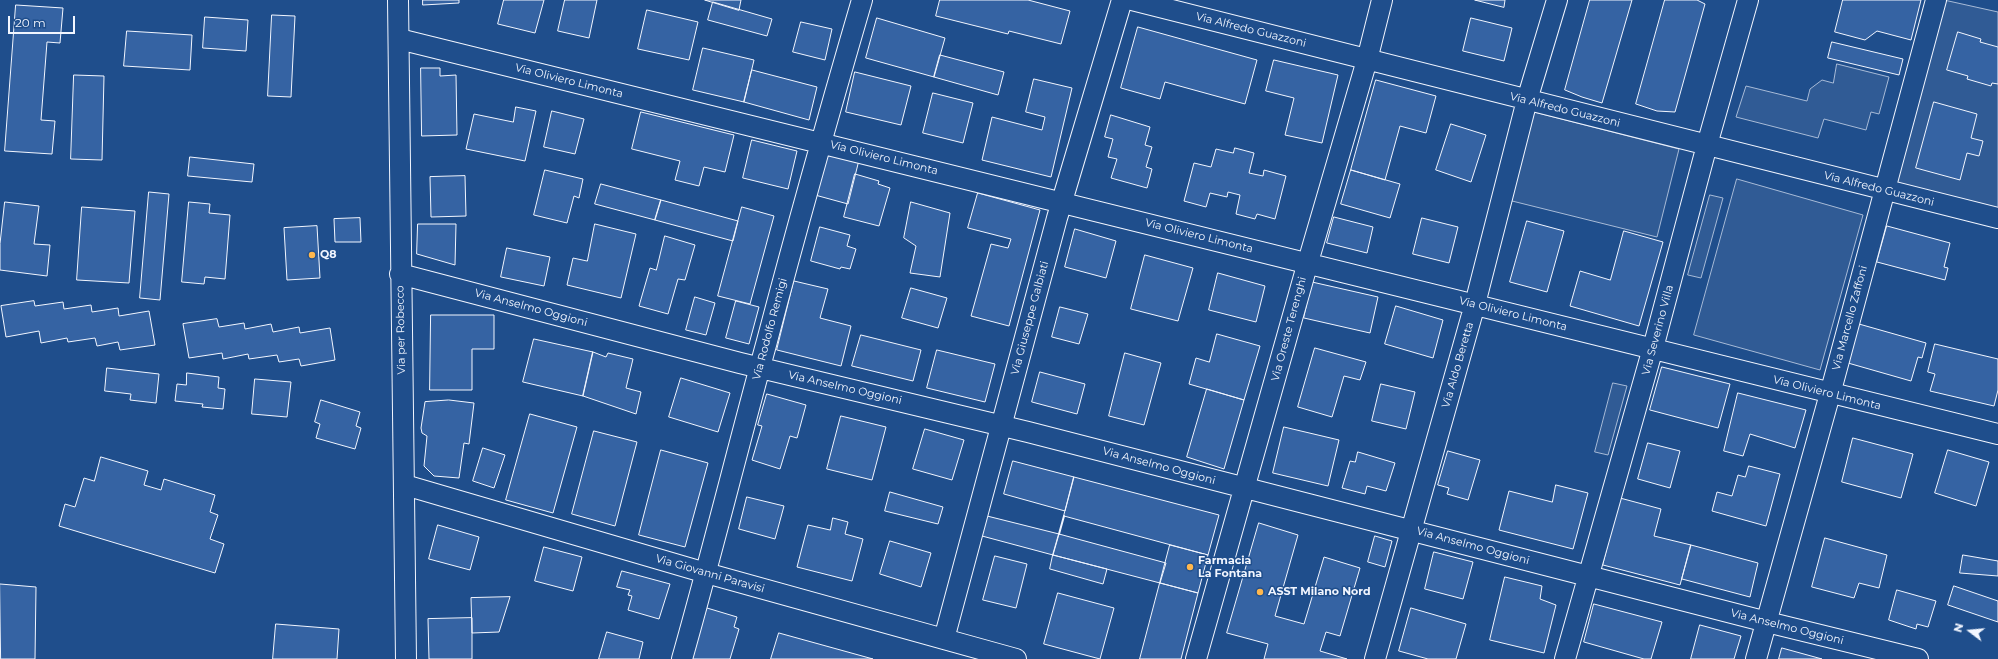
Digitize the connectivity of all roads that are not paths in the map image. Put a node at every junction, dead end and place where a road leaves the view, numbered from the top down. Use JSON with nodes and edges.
{"nodes":[{"id":1,"x":398,"y":0,"type":"edge"},
{"id":2,"x":862,"y":0,"type":"edge"},
{"id":3,"x":1122,"y":0,"type":"edge"},
{"id":4,"x":1132,"y":0,"type":"edge"},
{"id":5,"x":1382,"y":0,"type":"edge"},
{"id":6,"x":1557,"y":0,"type":"edge"},
{"id":7,"x":1748,"y":0,"type":"edge"},
{"id":8,"x":1936,"y":0,"type":"edge"},
{"id":9,"x":399,"y":39,"type":"junction"},
{"id":10,"x":1367,"y":60,"type":"junction"},
{"id":11,"x":1527,"y":100,"type":"junction"},
{"id":12,"x":820,"y":143,"type":"junction"},
{"id":13,"x":1706,"y":145,"type":"junction"},
{"id":14,"x":1884,"y":190,"type":"junction"},
{"id":15,"x":1062,"y":202,"type":"junction"},
{"id":16,"x":1998,"y":218,"type":"edge"},
{"id":17,"x":1308,"y":262,"type":"junction"},
{"id":18,"x":400,"y":274,"type":"junction"},
{"id":19,"x":1475,"y":304,"type":"junction"},
{"id":20,"x":1653,"y":348,"type":"junction"},
{"id":21,"x":760,"y":368,"type":"junction"},
{"id":22,"x":1830,"y":394,"type":"junction"},
{"id":23,"x":1001,"y":426,"type":"junction"},
{"id":24,"x":1998,"y":434,"type":"edge"},
{"id":25,"x":405,"y":485,"type":"junction"},
{"id":26,"x":1245,"y":489,"type":"junction"},
{"id":27,"x":1411,"y":530,"type":"junction"},
{"id":28,"x":706,"y":573,"type":"junction"},
{"id":29,"x":1588,"y":576,"type":"junction"},
{"id":30,"x":1767,"y":622,"type":"junction"},
{"id":31,"x":944,"y":638,"type":"junction"},
{"id":32,"x":406,"y":659,"type":"edge"},
{"id":33,"x":682,"y":659,"type":"edge"},
{"id":34,"x":1016,"y":659,"type":"edge"},
{"id":35,"x":1196,"y":659,"type":"edge"},
{"id":36,"x":1374,"y":659,"type":"edge"},
{"id":37,"x":1565,"y":659,"type":"edge"},
{"id":38,"x":1756,"y":659,"type":"edge"},
{"id":39,"x":1918,"y":659,"type":"edge"}],
"edges":[{"from":1,"to":9,"type":"street","name":"Via per Robecco"},
{"from":2,"to":12,"type":"street","name":"Via Rodolfo Remigi"},
{"from":3,"to":15,"type":"street","name":"Via Giuseppe Galbiati"},
{"from":4,"to":10,"type":"street","name":"Via Alfredo Guazzoni"},
{"from":5,"to":10,"type":"street","name":"Via Oreste Terenghi"},
{"from":6,"to":11,"type":"street","name":"Via Aldo Beretta"},
{"from":7,"to":13,"type":"street","name":"Via Severino Villa"},
{"from":8,"to":14,"type":"street","name":"Via Marcello Zaffoni"},
{"from":9,"to":12,"type":"street","name":"Via Oliviero Limonta"},
{"from":9,"to":18,"type":"street","name":"Via per Robecco"},
{"from":10,"to":11,"type":"street","name":"Via Alfredo Guazzoni"},
{"from":10,"to":17,"type":"street","name":"Via Oreste Terenghi"},
{"from":11,"to":13,"type":"street","name":"Via Alfredo Guazzoni"},
{"from":11,"to":19,"type":"street","name":"Via Aldo Beretta"},
{"from":12,"to":15,"type":"street","name":"Via Oliviero Limonta"},
{"from":12,"to":21,"type":"street","name":"Via Rodolfo Remigi"},
{"from":13,"to":14,"type":"street","name":"Via Alfredo Guazzoni"},
{"from":13,"to":20,"type":"street","name":"Via Severino Villa"},
{"from":14,"to":16,"type":"street","name":"Via Alfredo Guazzoni"},
{"from":14,"to":22,"type":"street","name":"Via Marcello Zaffoni"},
{"from":15,"to":17,"type":"street","name":"Via Oliviero Limonta"},
{"from":15,"to":23,"type":"street","name":"Via Giuseppe Galbiati"},
{"from":17,"to":19,"type":"street","name":"Via Oliviero Limonta"},
{"from":17,"to":26,"type":"street","name":"Via Oreste Terenghi"},
{"from":18,"to":21,"type":"street","name":"Via Anselmo Oggioni"},
{"from":18,"to":25,"type":"street","name":"Via per Robecco"},
{"from":19,"to":20,"type":"street","name":"Via Oliviero Limonta"},
{"from":19,"to":27,"type":"street","name":"Via Aldo Beretta"},
{"from":20,"to":22,"type":"street","name":"Via Oliviero Limonta"},
{"from":20,"to":29,"type":"street","name":"Via Severino Villa"},
{"from":21,"to":23,"type":"street","name":"Via Anselmo Oggioni"},
{"from":21,"to":28,"type":"street","name":"Via Rodolfo Remigi"},
{"from":22,"to":24,"type":"street","name":"Via Oliviero Limonta"},
{"from":22,"to":30,"type":"street","name":"Via Marcello Zaffoni"},
{"from":23,"to":26,"type":"street","name":"Via Anselmo Oggioni"},
{"from":23,"to":31,"type":"street","name":"Via Giuseppe Galbiati"},
{"from":25,"to":28,"type":"street","name":"Via Giovanni Paravisi"},
{"from":25,"to":32,"type":"street","name":"Via per Robecco"},
{"from":26,"to":27,"type":"street","name":"Via Anselmo Oggioni"},
{"from":26,"to":35,"type":"street","name":"Via Oreste Terenghi"},
{"from":27,"to":29,"type":"street","name":"Via Anselmo Oggioni"},
{"from":27,"to":36,"type":"street","name":"Via Aldo Beretta"},
{"from":28,"to":31,"type":"street","name":"Via Giovanni Paravisi"},
{"from":28,"to":33,"type":"street","name":"Via Rodolfo Remigi"},
{"from":29,"to":30,"type":"street","name":"Via Anselmo Oggioni"},
{"from":29,"to":37,"type":"street","name":"Via Severino Villa"},
{"from":30,"to":38,"type":"street","name":"Via Marcello Zaffoni"},
{"from":30,"to":39,"type":"street","name":"Via Anselmo Oggioni"},
{"from":31,"to":34,"type":"street","name":"Via Giovanni Paravisi"}]}
